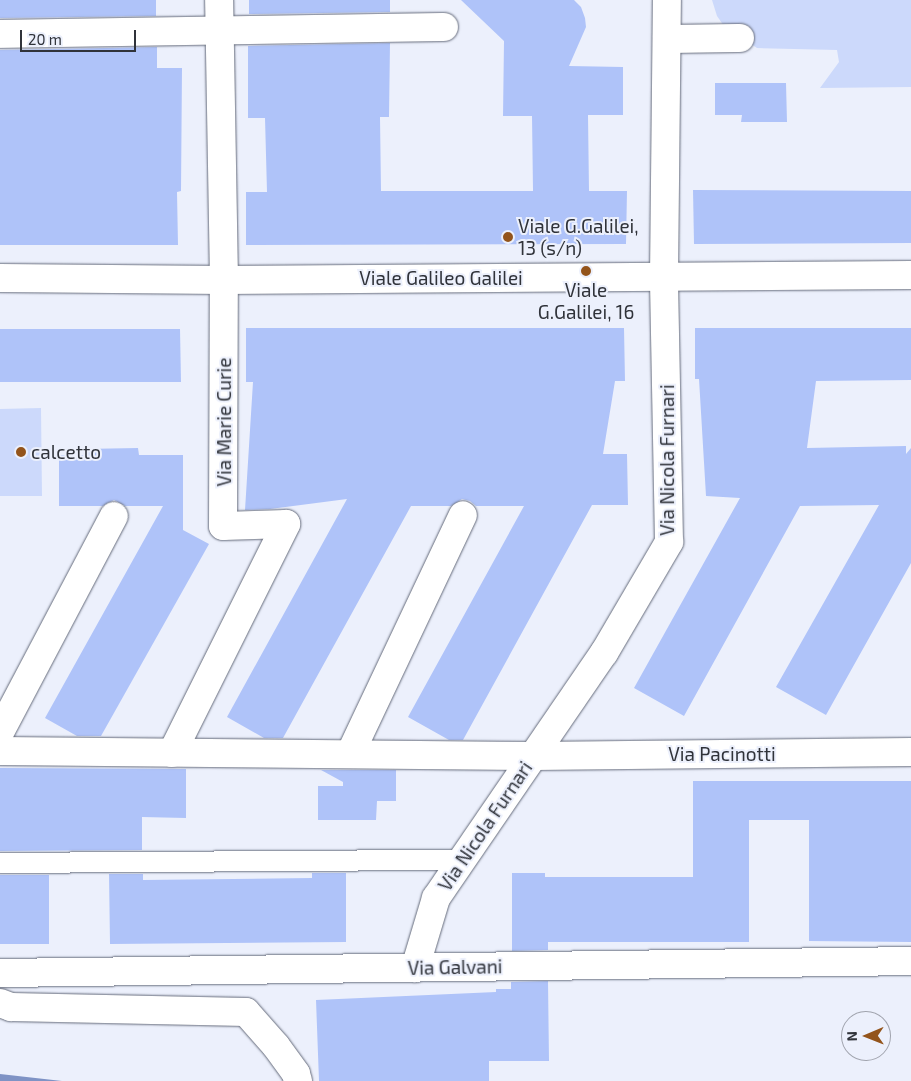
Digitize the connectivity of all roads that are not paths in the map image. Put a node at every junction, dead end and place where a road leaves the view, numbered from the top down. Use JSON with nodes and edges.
{"nodes":[{"id":1,"x":219,"y":0,"type":"edge"},
{"id":2,"x":667,"y":0,"type":"edge"},
{"id":3,"x":444,"y":27,"type":"dead end"},
{"id":4,"x":220,"y":31,"type":"junction"},
{"id":5,"x":0,"y":34,"type":"edge"},
{"id":6,"x":740,"y":38,"type":"dead end"},
{"id":7,"x":667,"y":39,"type":"junction"},
{"id":8,"x":911,"y":274,"type":"edge"},
{"id":9,"x":664,"y":277,"type":"junction"},
{"id":10,"x":0,"y":278,"type":"edge"},
{"id":11,"x":224,"y":280,"type":"junction"},
{"id":12,"x":114,"y":516,"type":"dead end"},
{"id":13,"x":463,"y":516,"type":"dead end"},
{"id":14,"x":0,"y":732,"type":"edge"},
{"id":15,"x":0,"y":752,"type":"edge"},
{"id":16,"x":911,"y":752,"type":"edge"},
{"id":17,"x":172,"y":753,"type":"junction"},
{"id":18,"x":350,"y":754,"type":"junction"},
{"id":19,"x":534,"y":756,"type":"junction"},
{"id":20,"x":462,"y":860,"type":"junction"},
{"id":21,"x":0,"y":863,"type":"edge"},
{"id":22,"x":911,"y":961,"type":"edge"},
{"id":23,"x":415,"y":968,"type":"junction"},
{"id":24,"x":0,"y":973,"type":"edge"},
{"id":25,"x":0,"y":1003,"type":"edge"},
{"id":26,"x":298,"y":1081,"type":"edge"}],
"edges":[{"from":1,"to":4,"type":"street","name":"Via Marie Curie"},
{"from":2,"to":7,"type":"street","name":"Via Nicola Furnari"},
{"from":3,"to":4,"type":"street"},
{"from":4,"to":5,"type":"street"},
{"from":4,"to":11,"type":"street","name":"Via Marie Curie"},
{"from":6,"to":7,"type":"street"},
{"from":7,"to":9,"type":"street","name":"Via Nicola Furnari"},
{"from":8,"to":9,"type":"street","name":"Viale Galileo Galilei"},
{"from":9,"to":11,"type":"street","name":"Viale Galileo Galilei"},
{"from":9,"to":19,"type":"street","name":"Via Nicola Furnari"},
{"from":10,"to":11,"type":"street","name":"Viale Galileo Galilei"},
{"from":11,"to":17,"type":"street","name":"Via Marie Curie"},
{"from":12,"to":14,"type":"street"},
{"from":13,"to":18,"type":"street"},
{"from":15,"to":17,"type":"street","name":"Via Pacinotti"},
{"from":16,"to":19,"type":"street","name":"Via Pacinotti"},
{"from":17,"to":18,"type":"street","name":"Via Pacinotti"},
{"from":18,"to":19,"type":"street","name":"Via Pacinotti"},
{"from":19,"to":20,"type":"street","name":"Via Nicola Furnari"},
{"from":20,"to":21,"type":"lane"},
{"from":20,"to":23,"type":"street","name":"Via Nicola Furnari"},
{"from":22,"to":23,"type":"street","name":"Via Galvani"},
{"from":23,"to":24,"type":"street","name":"Via Galvani"},
{"from":25,"to":26,"type":"street"}]}
